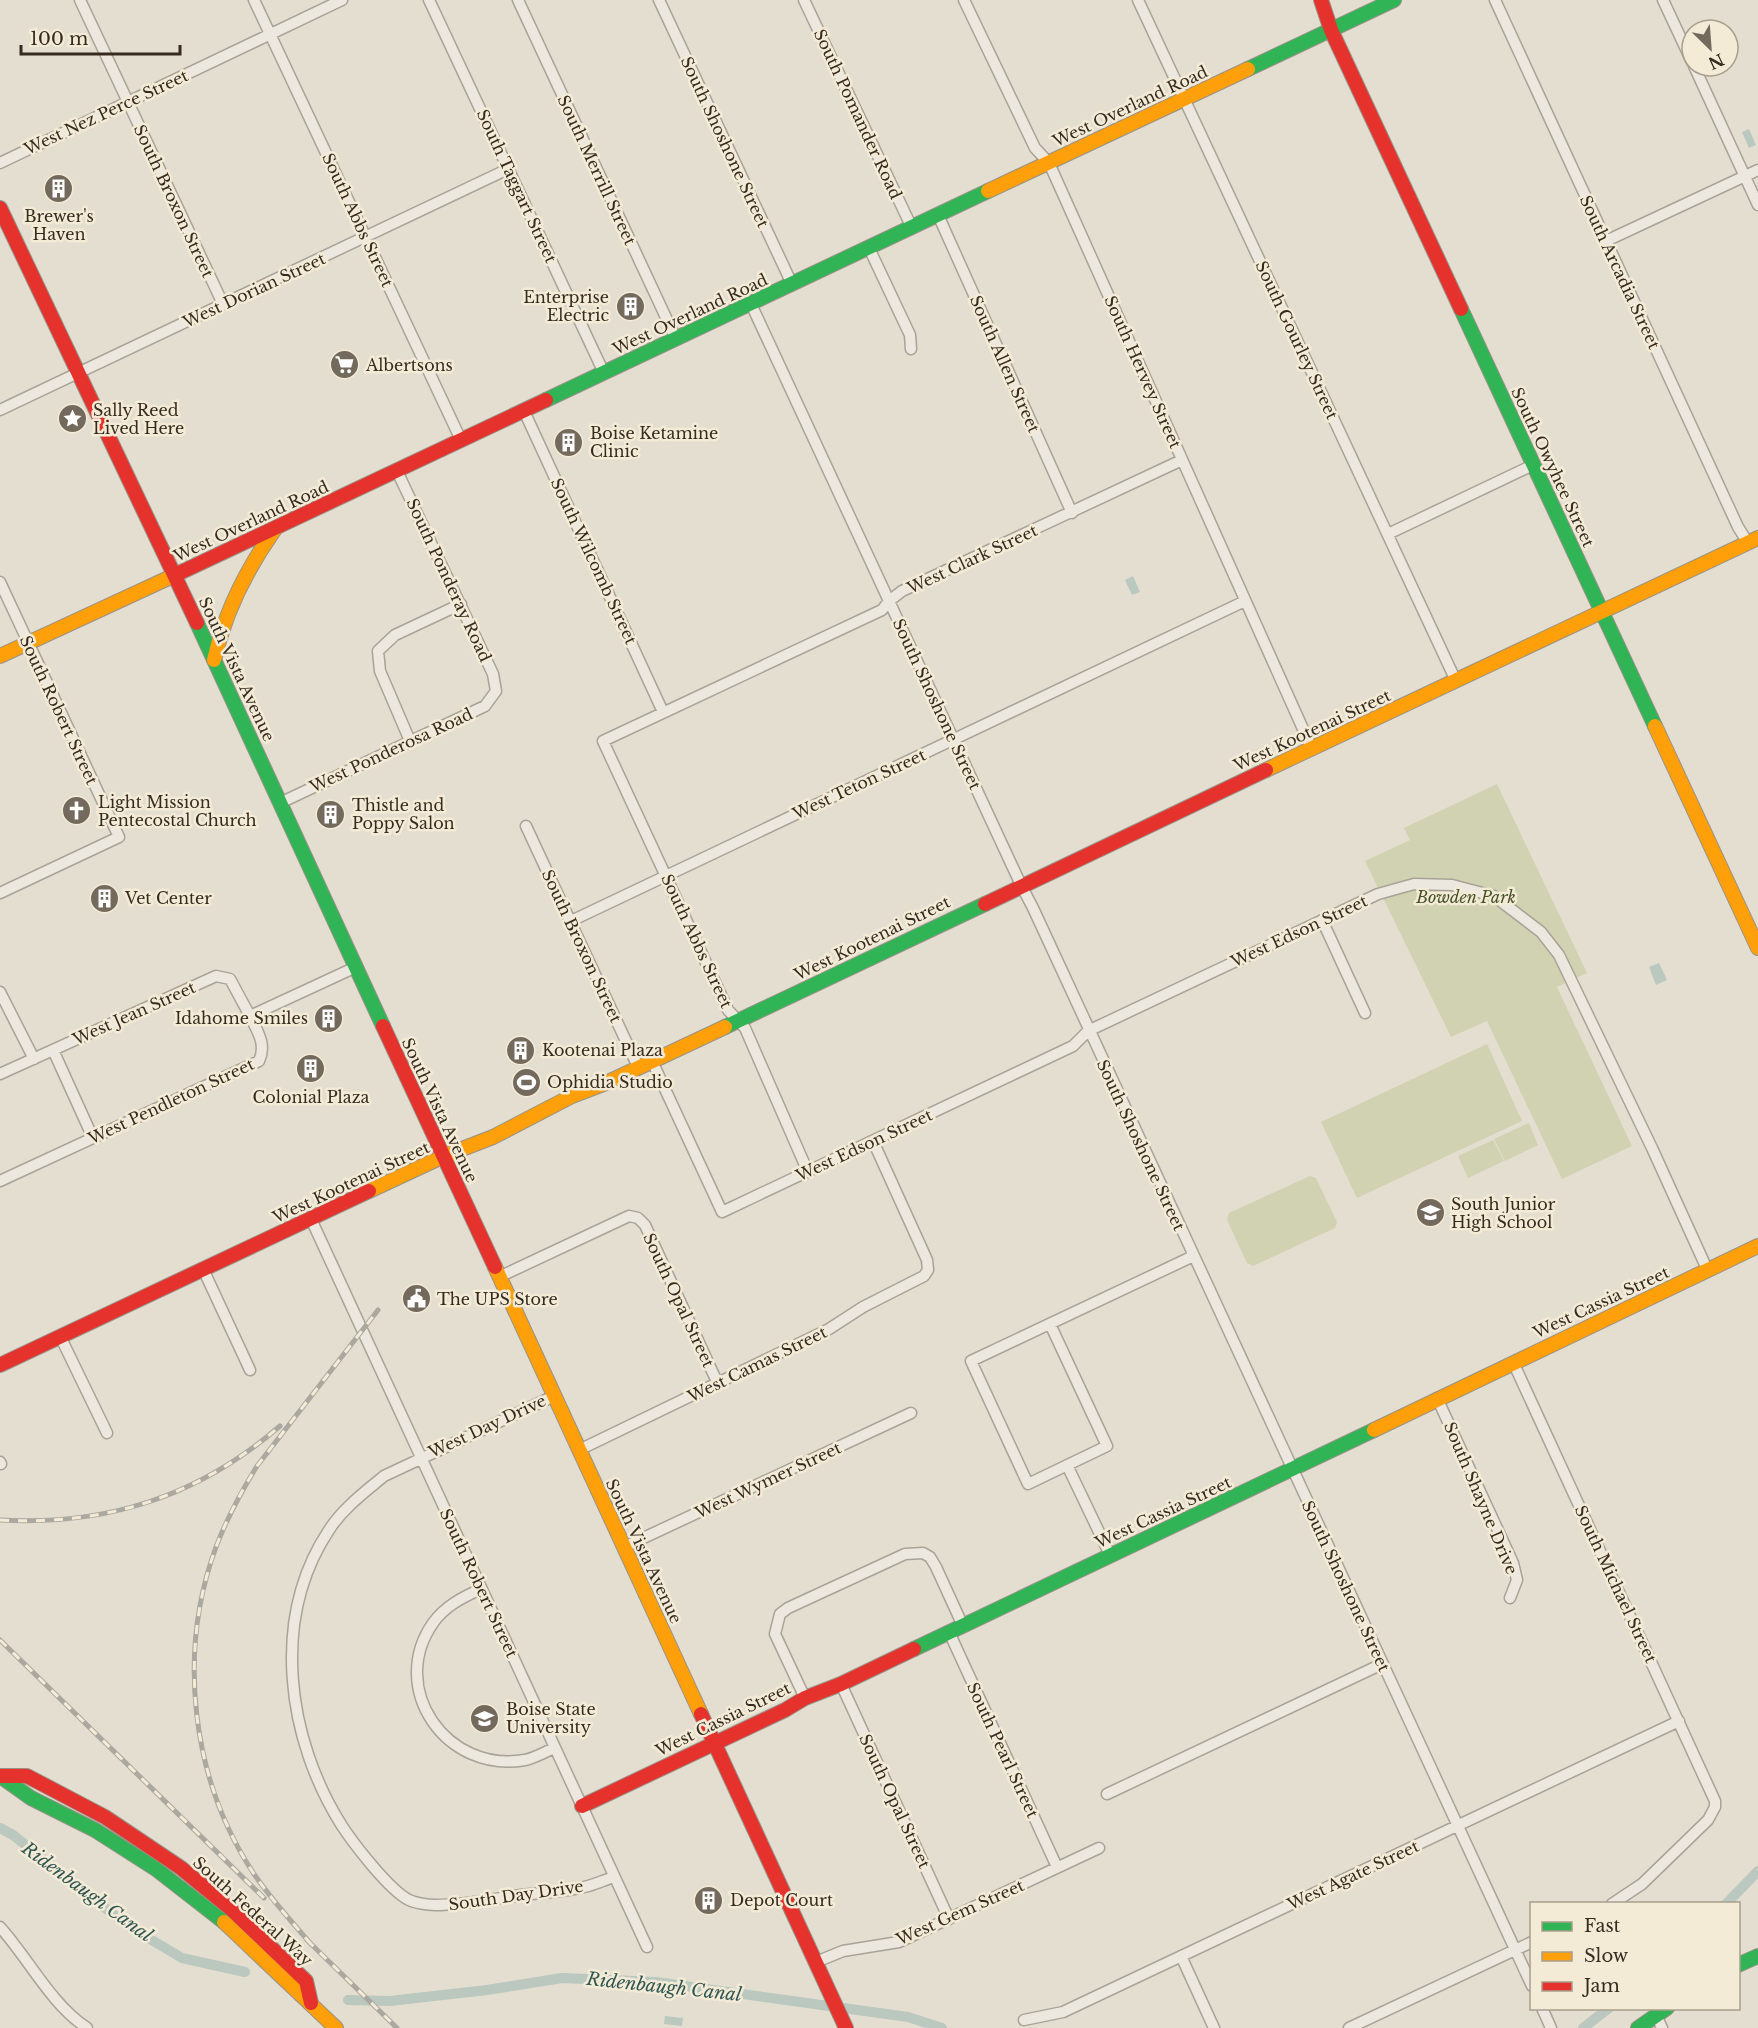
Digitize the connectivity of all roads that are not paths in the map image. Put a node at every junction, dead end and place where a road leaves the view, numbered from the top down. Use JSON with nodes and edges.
{"nodes":[{"id":1,"x":80,"y":0,"type":"edge"},
{"id":2,"x":255,"y":0,"type":"edge"},
{"id":3,"x":342,"y":0,"type":"edge"},
{"id":4,"x":429,"y":0,"type":"edge"},
{"id":5,"x":518,"y":0,"type":"edge"},
{"id":6,"x":659,"y":0,"type":"edge"},
{"id":7,"x":804,"y":0,"type":"edge"},
{"id":8,"x":964,"y":0,"type":"edge"},
{"id":9,"x":1138,"y":0,"type":"edge"},
{"id":10,"x":1321,"y":0,"type":"edge"},
{"id":11,"x":1394,"y":0,"type":"edge"},
{"id":12,"x":1494,"y":0,"type":"edge"},
{"id":13,"x":1663,"y":0,"type":"edge"},
{"id":14,"x":1331,"y":30,"type":"junction"},
{"id":15,"x":270,"y":34,"type":"junction"},
{"id":16,"x":1680,"y":36,"type":"edge"},
{"id":17,"x":1699,"y":78,"type":"edge"},
{"id":18,"x":1184,"y":99,"type":"junction"},
{"id":19,"x":128,"y":102,"type":"junction"},
{"id":20,"x":0,"y":163,"type":"edge"},
{"id":21,"x":1049,"y":163,"type":"junction"},
{"id":22,"x":508,"y":169,"type":"junction"},
{"id":23,"x":1758,"y":171,"type":"edge"},
{"id":24,"x":1745,"y":177,"type":"junction"},
{"id":25,"x":1758,"y":205,"type":"edge"},
{"id":26,"x":0,"y":208,"type":"edge"},
{"id":27,"x":938,"y":215,"type":"junction"},
{"id":28,"x":912,"y":228,"type":"junction"},
{"id":29,"x":366,"y":236,"type":"junction"},
{"id":30,"x":1606,"y":241,"type":"junction"},
{"id":31,"x":869,"y":248,"type":"junction"},
{"id":32,"x":792,"y":284,"type":"junction"},
{"id":33,"x":223,"y":304,"type":"junction"},
{"id":34,"x":751,"y":304,"type":"junction"},
{"id":35,"x":676,"y":339,"type":"junction"},
{"id":36,"x":911,"y":349,"type":"dead end"},
{"id":37,"x":79,"y":373,"type":"junction"},
{"id":38,"x":604,"y":373,"type":"junction"},
{"id":39,"x":0,"y":410,"type":"edge"},
{"id":40,"x":524,"y":411,"type":"junction"},
{"id":41,"x":461,"y":440,"type":"junction"},
{"id":42,"x":1182,"y":460,"type":"junction"},
{"id":43,"x":1533,"y":465,"type":"junction"},
{"id":44,"x":397,"y":471,"type":"junction"},
{"id":45,"x":1072,"y":513,"type":"junction"},
{"id":46,"x":275,"y":528,"type":"junction"},
{"id":47,"x":1388,"y":534,"type":"junction"},
{"id":48,"x":1753,"y":540,"type":"edge"},
{"id":49,"x":175,"y":575,"type":"junction"},
{"id":50,"x":0,"y":582,"type":"edge"},
{"id":51,"x":889,"y":601,"type":"junction"},
{"id":52,"x":1245,"y":601,"type":"junction"},
{"id":53,"x":461,"y":604,"type":"junction"},
{"id":54,"x":1602,"y":612,"type":"junction"},
{"id":55,"x":28,"y":643,"type":"junction"},
{"id":56,"x":0,"y":656,"type":"edge"},
{"id":57,"x":214,"y":660,"type":"junction"},
{"id":58,"x":1456,"y":681,"type":"junction"},
{"id":59,"x":496,"y":691,"type":"joint"},
{"id":60,"x":663,"y":712,"type":"junction"},
{"id":61,"x":953,"y":740,"type":"junction"},
{"id":62,"x":410,"y":741,"type":"junction"},
{"id":63,"x":603,"y":741,"type":"joint"},
{"id":64,"x":1312,"y":749,"type":"junction"},
{"id":65,"x":280,"y":803,"type":"junction"},
{"id":66,"x":526,"y":825,"type":"dead end"},
{"id":67,"x":666,"y":875,"type":"junction"},
{"id":68,"x":1021,"y":885,"type":"junction"},
{"id":69,"x":0,"y":893,"type":"edge"},
{"id":70,"x":1322,"y":920,"type":"junction"},
{"id":71,"x":571,"y":921,"type":"junction"},
{"id":72,"x":1754,"y":931,"type":"edge"},
{"id":73,"x":1758,"y":948,"type":"edge"},
{"id":74,"x":356,"y":967,"type":"junction"},
{"id":75,"x":0,"y":992,"type":"edge"},
{"id":76,"x":1365,"y":1013,"type":"dead end"},
{"id":77,"x":250,"y":1016,"type":"junction"},
{"id":78,"x":738,"y":1020,"type":"junction"},
{"id":79,"x":1088,"y":1031,"type":"junction"},
{"id":80,"x":53,"y":1050,"type":"junction"},
{"id":81,"x":34,"y":1059,"type":"junction"},
{"id":82,"x":652,"y":1061,"type":"junction"},
{"id":83,"x":638,"y":1067,"type":"junction"},
{"id":84,"x":0,"y":1074,"type":"edge"},
{"id":85,"x":93,"y":1138,"type":"junction"},
{"id":86,"x":873,"y":1141,"type":"junction"},
{"id":87,"x":444,"y":1156,"type":"junction"},
{"id":88,"x":808,"y":1172,"type":"junction"},
{"id":89,"x":0,"y":1181,"type":"edge"},
{"id":90,"x":311,"y":1219,"type":"junction"},
{"id":91,"x":1758,"y":1246,"type":"edge"},
{"id":92,"x":1193,"y":1256,"type":"junction"},
{"id":93,"x":203,"y":1269,"type":"junction"},
{"id":94,"x":1707,"y":1269,"type":"junction"},
{"id":95,"x":499,"y":1277,"type":"junction"},
{"id":96,"x":1050,"y":1324,"type":"junction"},
{"id":97,"x":60,"y":1336,"type":"junction"},
{"id":98,"x":1513,"y":1362,"type":"junction"},
{"id":99,"x":0,"y":1365,"type":"edge"},
{"id":100,"x":250,"y":1370,"type":"dead end"},
{"id":101,"x":718,"y":1384,"type":"junction"},
{"id":102,"x":554,"y":1396,"type":"junction"},
{"id":103,"x":1437,"y":1398,"type":"junction"},
{"id":104,"x":911,"y":1413,"type":"dead end"},
{"id":105,"x":107,"y":1432,"type":"dead end"},
{"id":106,"x":579,"y":1450,"type":"junction"},
{"id":107,"x":421,"y":1457,"type":"junction"},
{"id":108,"x":1067,"y":1465,"type":"junction"},
{"id":109,"x":1293,"y":1468,"type":"junction"},
{"id":110,"x":624,"y":1547,"type":"junction"},
{"id":111,"x":1110,"y":1555,"type":"junction"},
{"id":112,"x":481,"y":1589,"type":"junction"},
{"id":113,"x":1510,"y":1598,"type":"dead end"},
{"id":114,"x":963,"y":1626,"type":"junction"},
{"id":115,"x":949,"y":1632,"type":"junction"},
{"id":116,"x":1382,"y":1664,"type":"junction"},
{"id":117,"x":841,"y":1684,"type":"junction"},
{"id":118,"x":805,"y":1698,"type":"junction"},
{"id":119,"x":1680,"y":1721,"type":"junction"},
{"id":120,"x":714,"y":1742,"type":"junction"},
{"id":121,"x":554,"y":1748,"type":"junction"},
{"id":122,"x":0,"y":1776,"type":"edge"},
{"id":123,"x":1107,"y":1794,"type":"dead end"},
{"id":124,"x":582,"y":1806,"type":"junction"},
{"id":125,"x":1457,"y":1826,"type":"junction"},
{"id":126,"x":1099,"y":1848,"type":"dead end"},
{"id":127,"x":1057,"y":1867,"type":"junction"},
{"id":128,"x":614,"y":1877,"type":"junction"},
{"id":129,"x":1615,"y":1902,"type":"edge"},
{"id":130,"x":949,"y":1919,"type":"junction"},
{"id":131,"x":0,"y":1927,"type":"edge"},
{"id":132,"x":1530,"y":1943,"type":"edge"},
{"id":133,"x":647,"y":1947,"type":"dead end"},
{"id":134,"x":1515,"y":1950,"type":"junction"},
{"id":135,"x":1181,"y":1956,"type":"junction"},
{"id":136,"x":1758,"y":1956,"type":"edge"},
{"id":137,"x":816,"y":1962,"type":"junction"},
{"id":138,"x":1740,"y":1964,"type":"edge"},
{"id":139,"x":1530,"y":1982,"type":"edge"},
{"id":140,"x":1543,"y":2010,"type":"edge"},
{"id":141,"x":1662,"y":2017,"type":"edge"},
{"id":142,"x":1024,"y":2020,"type":"dead end"},
{"id":143,"x":844,"y":2024,"type":"edge"},
{"id":144,"x":87,"y":2028,"type":"edge"},
{"id":145,"x":336,"y":2028,"type":"edge"},
{"id":146,"x":1214,"y":2028,"type":"edge"},
{"id":147,"x":1349,"y":2028,"type":"edge"},
{"id":148,"x":1551,"y":2028,"type":"edge"},
{"id":149,"x":1638,"y":2028,"type":"edge"}],
"edges":[{"from":1,"to":19,"type":"street","name":"South Broxon Street"},
{"from":2,"to":15,"type":"street","name":"South Abbs Street"},
{"from":3,"to":15,"type":"street","name":"West Nez Perce Street"},
{"from":4,"to":22,"type":"street","name":"South Taggart Street"},
{"from":5,"to":35,"type":"street","name":"South Merrill Street"},
{"from":6,"to":32,"type":"street","name":"South Shoshone Street"},
{"from":7,"to":28,"type":"street","name":"South Pomander Road"},
{"from":8,"to":21,"type":"street","name":"South Hervey Street"},
{"from":9,"to":18,"type":"street","name":"South Gourley Street"},
{"from":10,"to":14,"type":"main road","name":"South Owyhee Street"},
{"from":11,"to":14,"type":"main road","name":"West Overland Road"},
{"from":12,"to":30,"type":"street","name":"South Arcadia Street"},
{"from":13,"to":16,"type":"street"},
{"from":14,"to":18,"type":"main road","name":"West Overland Road"},
{"from":14,"to":43,"type":"main road","name":"South Owyhee Street"},
{"from":15,"to":19,"type":"street","name":"West Nez Perce Street"},
{"from":15,"to":29,"type":"street","name":"South Abbs Street"},
{"from":17,"to":24,"type":"street"},
{"from":18,"to":21,"type":"main road","name":"West Overland Road"},
{"from":18,"to":47,"type":"street","name":"South Gourley Street"},
{"from":19,"to":20,"type":"street","name":"West Nez Perce Street"},
{"from":19,"to":33,"type":"street","name":"South Broxon Street"},
{"from":21,"to":27,"type":"main road","name":"West Overland Road"},
{"from":21,"to":42,"type":"street","name":"South Hervey Street"},
{"from":22,"to":29,"type":"street","name":"West Dorian Street"},
{"from":22,"to":38,"type":"street","name":"South Taggart Street"},
{"from":23,"to":24,"type":"street"},
{"from":24,"to":25,"type":"street"},
{"from":24,"to":30,"type":"street"},
{"from":26,"to":37,"type":"main road","name":"South Vista Avenue"},
{"from":27,"to":28,"type":"main road","name":"West Overland Road"},
{"from":27,"to":45,"type":"street","name":"South Allen Street"},
{"from":28,"to":31,"type":"main road","name":"West Overland Road"},
{"from":29,"to":33,"type":"street","name":"West Dorian Street"},
{"from":29,"to":41,"type":"street","name":"South Abbs Street"},
{"from":30,"to":48,"type":"street","name":"South Arcadia Street"},
{"from":31,"to":32,"type":"main road","name":"West Overland Road"},
{"from":31,"to":36,"type":"street"},
{"from":32,"to":34,"type":"main road","name":"West Overland Road"},
{"from":33,"to":37,"type":"street","name":"West Dorian Street"},
{"from":34,"to":35,"type":"main road","name":"West Overland Road"},
{"from":34,"to":51,"type":"street","name":"South Shoshone Street"},
{"from":35,"to":38,"type":"main road","name":"West Overland Road"},
{"from":37,"to":39,"type":"street","name":"West Dorian Street"},
{"from":37,"to":49,"type":"main road","name":"South Vista Avenue"},
{"from":38,"to":40,"type":"main road","name":"West Overland Road"},
{"from":40,"to":41,"type":"main road","name":"West Overland Road"},
{"from":40,"to":60,"type":"street","name":"South Wilcomb Street"},
{"from":41,"to":44,"type":"main road","name":"West Overland Road"},
{"from":42,"to":45,"type":"street","name":"West Clark Street"},
{"from":42,"to":52,"type":"street","name":"South Hervey Street"},
{"from":43,"to":47,"type":"street"},
{"from":43,"to":54,"type":"main road","name":"South Owyhee Street"},
{"from":44,"to":46,"type":"main road","name":"West Overland Road"},
{"from":44,"to":53,"type":"street","name":"South Ponderay Road"},
{"from":45,"to":51,"type":"street","name":"West Clark Street"},
{"from":46,"to":49,"type":"main road","name":"West Overland Road"},
{"from":46,"to":57,"type":"main road"},
{"from":47,"to":58,"type":"street","name":"South Gourley Street"},
{"from":48,"to":54,"type":"main road","name":"West Kootenai Street"},
{"from":49,"to":55,"type":"main road","name":"West Overland Road"},
{"from":49,"to":57,"type":"main road","name":"South Vista Avenue"},
{"from":50,"to":55,"type":"street","name":"South Robert Street"},
{"from":51,"to":60,"type":"street","name":"West Clark Street"},
{"from":51,"to":61,"type":"street","name":"South Shoshone Street"},
{"from":52,"to":61,"type":"street","name":"West Teton Street"},
{"from":52,"to":64,"type":"street","name":"South Hervey Street"},
{"from":53,"to":59,"type":"street","name":"South Ponderay Road"},
{"from":53,"to":62,"type":"street"},
{"from":54,"to":58,"type":"main road","name":"West Kootenai Street"},
{"from":54,"to":72,"type":"main road","name":"South Owyhee Street"},
{"from":55,"to":56,"type":"main road","name":"West Overland Road"},
{"from":55,"to":69,"type":"street","name":"South Robert Street"},
{"from":57,"to":65,"type":"main road","name":"South Vista Avenue"},
{"from":58,"to":64,"type":"main road","name":"West Kootenai Street"},
{"from":59,"to":62,"type":"street","name":"West Ponderosa Road"},
{"from":60,"to":63,"type":"street","name":"West Clark Street"},
{"from":61,"to":67,"type":"street","name":"West Teton Street"},
{"from":61,"to":68,"type":"street","name":"South Shoshone Street"},
{"from":62,"to":65,"type":"street","name":"West Ponderosa Road"},
{"from":63,"to":67,"type":"street","name":"South Abbs Street"},
{"from":64,"to":68,"type":"main road","name":"West Kootenai Street"},
{"from":65,"to":74,"type":"main road","name":"South Vista Avenue"},
{"from":66,"to":71,"type":"street","name":"South Broxon Street"},
{"from":67,"to":71,"type":"street","name":"West Teton Street"},
{"from":67,"to":78,"type":"street","name":"South Abbs Street"},
{"from":68,"to":78,"type":"main road","name":"West Kootenai Street"},
{"from":68,"to":79,"type":"street","name":"South Shoshone Street"},
{"from":70,"to":76,"type":"street"},
{"from":70,"to":79,"type":"street","name":"West Edson Street"},
{"from":70,"to":94,"type":"street","name":"West Edson Street"},
{"from":71,"to":83,"type":"street","name":"South Broxon Street"},
{"from":72,"to":73,"type":"main road","name":"South Owyhee Street"},
{"from":74,"to":77,"type":"street"},
{"from":74,"to":87,"type":"main road","name":"South Vista Avenue"},
{"from":75,"to":81,"type":"street"},
{"from":77,"to":80,"type":"street","name":"West Jean Street"},
{"from":77,"to":85,"type":"street","name":"West Pendleton Street"},
{"from":78,"to":82,"type":"main road","name":"West Kootenai Street"},
{"from":78,"to":88,"type":"street","name":"South Abbs Street"},
{"from":79,"to":86,"type":"street","name":"West Edson Street"},
{"from":79,"to":92,"type":"street","name":"South Shoshone Street"},
{"from":80,"to":81,"type":"street","name":"West Jean Street"},
{"from":80,"to":85,"type":"street"},
{"from":81,"to":84,"type":"street","name":"West Jean Street"},
{"from":82,"to":83,"type":"main road","name":"West Kootenai Street"},
{"from":82,"to":88,"type":"street","name":"West Edson Street"},
{"from":83,"to":87,"type":"main road","name":"West Kootenai Street"},
{"from":85,"to":89,"type":"street","name":"West Pendleton Street"},
{"from":86,"to":88,"type":"street","name":"West Edson Street"},
{"from":86,"to":101,"type":"street","name":"West Camas Street"},
{"from":87,"to":90,"type":"main road","name":"West Kootenai Street"},
{"from":87,"to":95,"type":"main road","name":"South Vista Avenue"},
{"from":90,"to":93,"type":"main road","name":"West Kootenai Street"},
{"from":90,"to":107,"type":"street","name":"South Robert Street"},
{"from":91,"to":94,"type":"main road","name":"West Cassia Street"},
{"from":92,"to":96,"type":"street"},
{"from":92,"to":109,"type":"street","name":"South Shoshone Street"},
{"from":93,"to":97,"type":"main road","name":"West Kootenai Street"},
{"from":93,"to":100,"type":"street"},
{"from":94,"to":98,"type":"main road","name":"West Cassia Street"},
{"from":95,"to":101,"type":"street","name":"South Opal Street"},
{"from":95,"to":102,"type":"main road","name":"South Vista Avenue"},
{"from":96,"to":108,"type":"street"},
{"from":96,"to":108,"type":"street"},
{"from":97,"to":99,"type":"main road","name":"West Kootenai Street"},
{"from":97,"to":105,"type":"street"},
{"from":98,"to":103,"type":"main road","name":"West Cassia Street"},
{"from":98,"to":119,"type":"street","name":"South Michael Street"},
{"from":101,"to":106,"type":"street","name":"West Camas Street"},
{"from":102,"to":106,"type":"main road","name":"South Vista Avenue"},
{"from":102,"to":107,"type":"street","name":"West Day Drive"},
{"from":103,"to":109,"type":"main road","name":"West Cassia Street"},
{"from":103,"to":113,"type":"street","name":"South Shayne Drive"},
{"from":104,"to":110,"type":"street","name":"West Wymer Street"},
{"from":106,"to":110,"type":"main road","name":"South Vista Avenue"},
{"from":107,"to":112,"type":"street","name":"South Robert Street"},
{"from":107,"to":128,"type":"street","name":"South Day Drive"},
{"from":108,"to":111,"type":"street"},
{"from":109,"to":111,"type":"main road","name":"West Cassia Street"},
{"from":109,"to":116,"type":"street","name":"South Shoshone Street"},
{"from":110,"to":120,"type":"main road","name":"South Vista Avenue"},
{"from":111,"to":114,"type":"main road","name":"West Cassia Street"},
{"from":112,"to":121,"type":"street","name":"South Robert Street"},
{"from":112,"to":121,"type":"street"},
{"from":114,"to":115,"type":"main road","name":"West Cassia Street"},
{"from":114,"to":118,"type":"street"},
{"from":115,"to":117,"type":"main road","name":"West Cassia Street"},
{"from":115,"to":127,"type":"street","name":"South Pearl Street"},
{"from":116,"to":123,"type":"street"},
{"from":116,"to":125,"type":"street","name":"South Shoshone Street"},
{"from":117,"to":118,"type":"main road","name":"West Cassia Street"},
{"from":117,"to":130,"type":"street","name":"South Opal Street"},
{"from":118,"to":120,"type":"main road","name":"West Cassia Street"},
{"from":119,"to":125,"type":"street","name":"West Agate Street"},
{"from":119,"to":129,"type":"street","name":"South Michael Street"},
{"from":120,"to":124,"type":"main road","name":"West Cassia Street"},
{"from":120,"to":137,"type":"main road","name":"South Vista Avenue"},
{"from":121,"to":124,"type":"street","name":"South Robert Street"},
{"from":122,"to":145,"type":"main road","name":"South Federal Way"},
{"from":124,"to":128,"type":"street","name":"South Robert Street"},
{"from":125,"to":134,"type":"street","name":"South Shoshone Street"},
{"from":125,"to":135,"type":"street","name":"West Agate Street"},
{"from":126,"to":127,"type":"street","name":"West Gem Street"},
{"from":127,"to":130,"type":"street","name":"West Gem Street"},
{"from":128,"to":133,"type":"street","name":"South Robert Street"},
{"from":130,"to":137,"type":"street","name":"West Gem Street"},
{"from":131,"to":144,"type":"street"},
{"from":132,"to":134,"type":"street"},
{"from":134,"to":139,"type":"street","name":"South Shoshone Street"},
{"from":134,"to":147,"type":"street"},
{"from":135,"to":142,"type":"street","name":"West Agate Street"},
{"from":135,"to":146,"type":"street"},
{"from":136,"to":138,"type":"main road"},
{"from":137,"to":143,"type":"main road","name":"South Vista Avenue"},
{"from":140,"to":148,"type":"street"},
{"from":141,"to":149,"type":"main road"}]}
